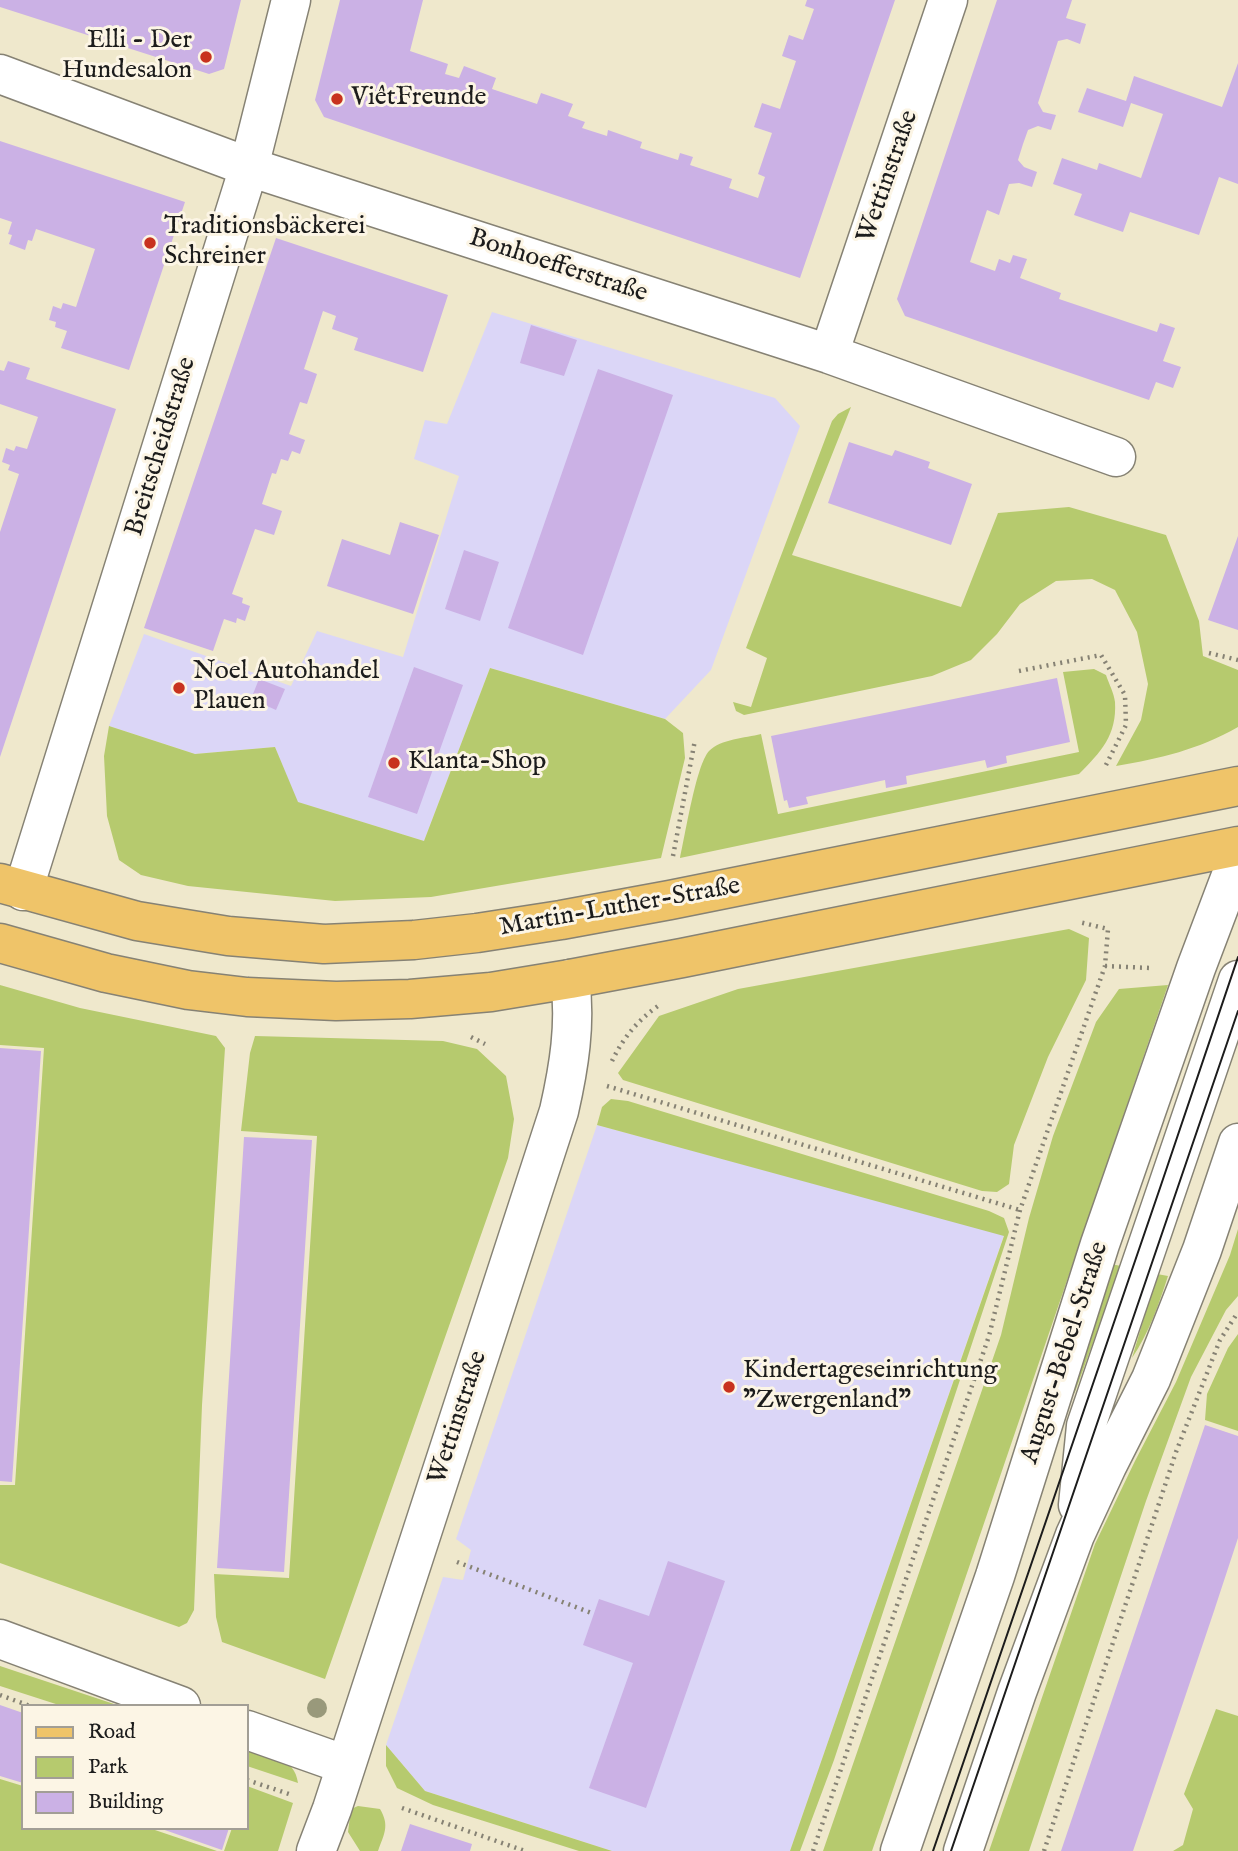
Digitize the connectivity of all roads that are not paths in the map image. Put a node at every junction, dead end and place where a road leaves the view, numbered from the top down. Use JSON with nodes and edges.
{"nodes":[{"id":1,"x":291,"y":0,"type":"edge"},
{"id":2,"x":948,"y":0,"type":"edge"},
{"id":3,"x":0,"y":74,"type":"edge"},
{"id":4,"x":249,"y":167,"type":"junction"},
{"id":5,"x":829,"y":354,"type":"junction"},
{"id":6,"x":1116,"y":457,"type":"dead end"},
{"id":7,"x":1238,"y":786,"type":"edge"},
{"id":8,"x":1238,"y":846,"type":"edge"},
{"id":9,"x":1238,"y":858,"type":"edge"},
{"id":10,"x":12,"y":887,"type":"edge"},
{"id":11,"x":561,"y":920,"type":"junction"},
{"id":12,"x":3,"y":944,"type":"edge"},
{"id":13,"x":570,"y":979,"type":"junction"},
{"id":14,"x":1238,"y":980,"type":"edge"},
{"id":15,"x":1238,"y":1143,"type":"edge"},
{"id":16,"x":1075,"y":1535,"type":"junction"},
{"id":17,"x":0,"y":1639,"type":"edge"},
{"id":18,"x":176,"y":1704,"type":"edge"},
{"id":19,"x":248,"y":1730,"type":"edge"},
{"id":20,"x":346,"y":1765,"type":"junction"},
{"id":21,"x":316,"y":1851,"type":"edge"},
{"id":22,"x":900,"y":1851,"type":"edge"},
{"id":23,"x":963,"y":1851,"type":"edge"}],
"edges":[{"from":1,"to":4,"type":"street","name":"Breitscheidstraße"},
{"from":2,"to":5,"type":"street","name":"Wettinstraße"},
{"from":3,"to":4,"type":"street","name":"Bonhoefferstraße"},
{"from":4,"to":5,"type":"street","name":"Bonhoefferstraße"},
{"from":4,"to":10,"type":"street","name":"Breitscheidstraße"},
{"from":5,"to":6,"type":"street","name":"Bonhoefferstraße"},
{"from":7,"to":11,"type":"main road","name":"Martin-Luther-Straße"},
{"from":8,"to":13,"type":"main road"},
{"from":9,"to":22,"type":"street","name":"August-Bebel-Straße"},
{"from":10,"to":11,"type":"main road","name":"Martin-Luther-Straße"},
{"from":10,"to":12,"type":"main road"},
{"from":11,"to":13,"type":"main road"},
{"from":12,"to":13,"type":"main road"},
{"from":13,"to":20,"type":"street","name":"Wettinstraße"},
{"from":14,"to":16,"type":"street"},
{"from":15,"to":16,"type":"street"},
{"from":16,"to":23,"type":"street"},
{"from":17,"to":18,"type":"street"},
{"from":19,"to":20,"type":"street"},
{"from":20,"to":21,"type":"street","name":"Wettinstraße"}]}
